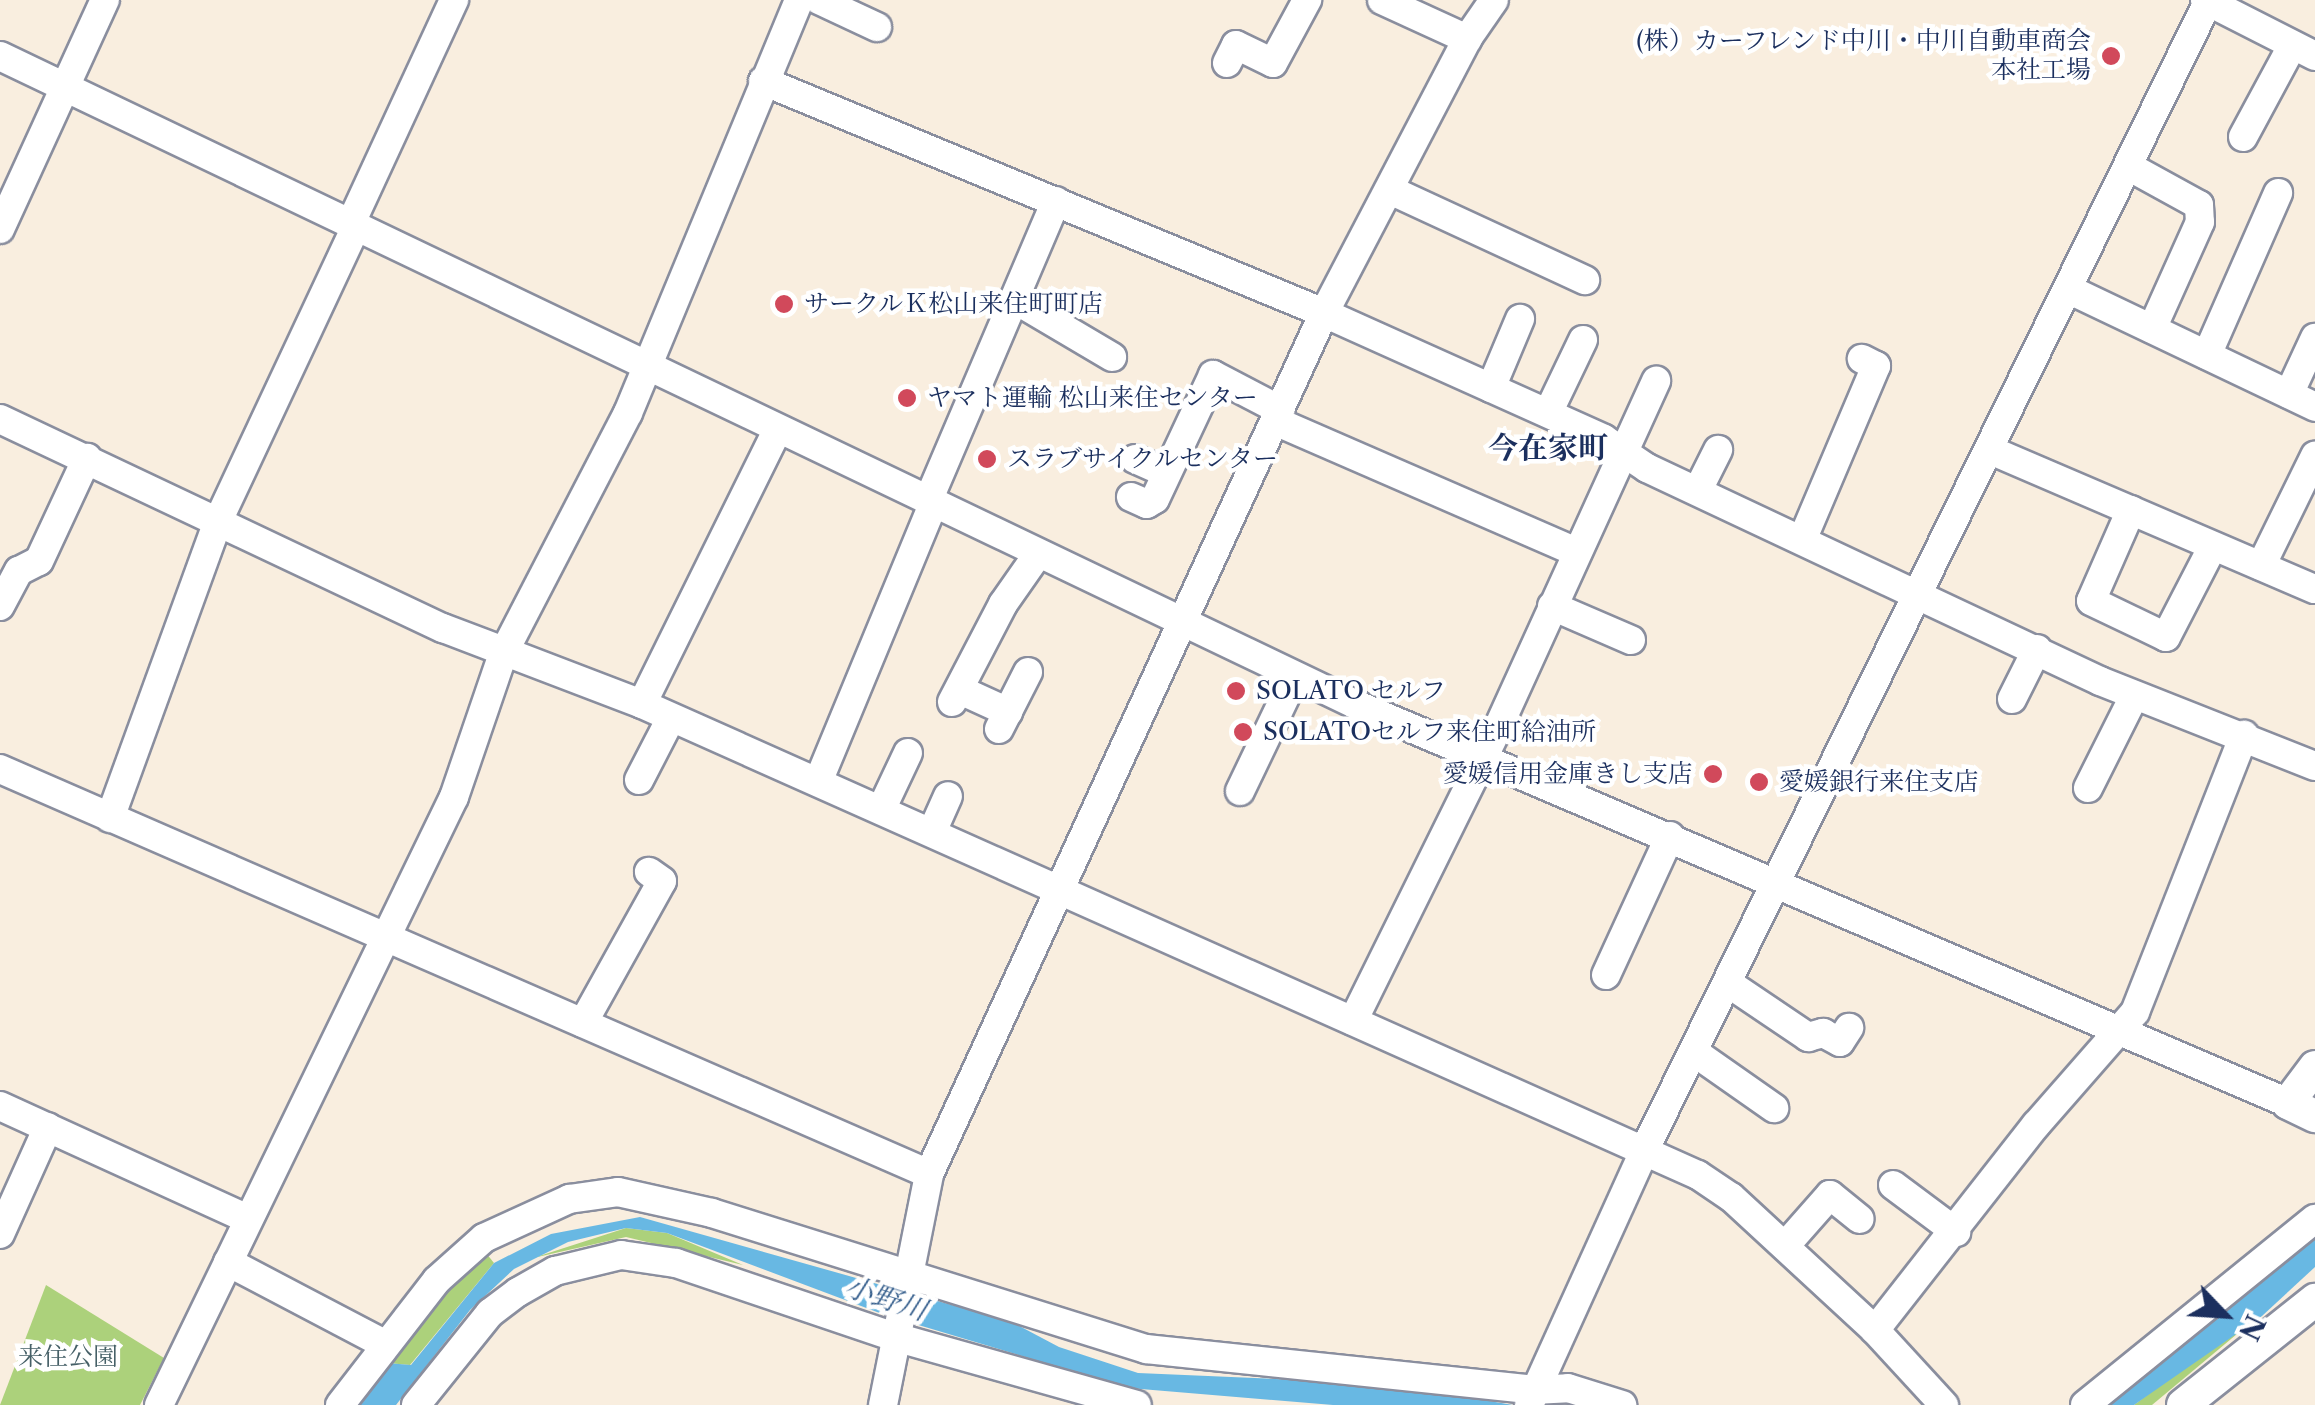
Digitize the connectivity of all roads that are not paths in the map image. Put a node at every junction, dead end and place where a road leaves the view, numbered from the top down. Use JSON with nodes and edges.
{"nodes":[{"id":1,"x":105,"y":0,"type":"edge"},
{"id":2,"x":454,"y":0,"type":"edge"},
{"id":3,"x":799,"y":0,"type":"edge"},
{"id":4,"x":819,"y":0,"type":"edge"},
{"id":5,"x":1307,"y":0,"type":"edge"},
{"id":6,"x":1382,"y":0,"type":"edge"},
{"id":7,"x":1494,"y":0,"type":"edge"},
{"id":8,"x":2208,"y":0,"type":"edge"},
{"id":9,"x":877,"y":27,"type":"dead end"},
{"id":10,"x":1467,"y":39,"type":"junction"},
{"id":11,"x":2304,"y":51,"type":"edge"},
{"id":12,"x":0,"y":56,"type":"edge"},
{"id":13,"x":1227,"y":63,"type":"dead end"},
{"id":14,"x":763,"y":81,"type":"junction"},
{"id":15,"x":66,"y":88,"type":"junction"},
{"id":16,"x":2242,"y":137,"type":"dead end"},
{"id":17,"x":2128,"y":166,"type":"junction"},
{"id":18,"x":1390,"y":190,"type":"junction"},
{"id":19,"x":2278,"y":193,"type":"dead end"},
{"id":20,"x":1056,"y":200,"type":"junction"},
{"id":21,"x":353,"y":224,"type":"junction"},
{"id":22,"x":0,"y":229,"type":"edge"},
{"id":23,"x":1584,"y":280,"type":"dead end"},
{"id":24,"x":2068,"y":289,"type":"junction"},
{"id":25,"x":1014,"y":299,"type":"junction"},
{"id":26,"x":1324,"y":314,"type":"junction"},
{"id":27,"x":1520,"y":319,"type":"dead end"},
{"id":28,"x":2152,"y":329,"type":"junction"},
{"id":29,"x":2315,"y":338,"type":"edge"},
{"id":30,"x":1583,"y":340,"type":"dead end"},
{"id":31,"x":2207,"y":356,"type":"junction"},
{"id":32,"x":1112,"y":357,"type":"dead end"},
{"id":33,"x":1862,"y":359,"type":"dead end"},
{"id":34,"x":648,"y":367,"type":"junction"},
{"id":35,"x":1656,"y":380,"type":"dead end"},
{"id":36,"x":1491,"y":388,"type":"junction"},
{"id":37,"x":2288,"y":394,"type":"junction"},
{"id":38,"x":2315,"y":407,"type":"edge"},
{"id":39,"x":1548,"y":414,"type":"junction"},
{"id":40,"x":1278,"y":415,"type":"junction"},
{"id":41,"x":0,"y":419,"type":"edge"},
{"id":42,"x":778,"y":429,"type":"junction"},
{"id":43,"x":1718,"y":450,"type":"dead end"},
{"id":44,"x":1990,"y":450,"type":"junction"},
{"id":45,"x":1624,"y":453,"type":"junction"},
{"id":46,"x":2315,"y":456,"type":"edge"},
{"id":47,"x":86,"y":458,"type":"junction"},
{"id":48,"x":1135,"y":460,"type":"dead end"},
{"id":49,"x":1166,"y":474,"type":"junction"},
{"id":50,"x":1698,"y":490,"type":"junction"},
{"id":51,"x":1132,"y":497,"type":"dead end"},
{"id":52,"x":930,"y":503,"type":"junction"},
{"id":53,"x":2131,"y":510,"type":"junction"},
{"id":54,"x":219,"y":519,"type":"junction"},
{"id":55,"x":1803,"y":538,"type":"junction"},
{"id":56,"x":2213,"y":546,"type":"junction"},
{"id":57,"x":1576,"y":552,"type":"junction"},
{"id":58,"x":1038,"y":554,"type":"junction"},
{"id":59,"x":2262,"y":566,"type":"junction"},
{"id":60,"x":2315,"y":589,"type":"edge"},
{"id":61,"x":1921,"y":592,"type":"junction"},
{"id":62,"x":0,"y":606,"type":"edge"},
{"id":63,"x":1552,"y":606,"type":"junction"},
{"id":64,"x":1184,"y":624,"type":"junction"},
{"id":65,"x":1630,"y":640,"type":"dead end"},
{"id":66,"x":2037,"y":650,"type":"junction"},
{"id":67,"x":503,"y":654,"type":"junction"},
{"id":68,"x":1028,"y":672,"type":"dead end"},
{"id":69,"x":1295,"y":676,"type":"junction"},
{"id":70,"x":2134,"y":696,"type":"junction"},
{"id":71,"x":2012,"y":699,"type":"dead end"},
{"id":72,"x":642,"y":704,"type":"junction"},
{"id":73,"x":672,"y":718,"type":"junction"},
{"id":74,"x":2244,"y":735,"type":"junction"},
{"id":75,"x":908,"y":753,"type":"dead end"},
{"id":76,"x":1482,"y":758,"type":"junction"},
{"id":77,"x":2315,"y":766,"type":"edge"},
{"id":78,"x":0,"y":769,"type":"edge"},
{"id":79,"x":638,"y":780,"type":"dead end"},
{"id":80,"x":818,"y":782,"type":"junction"},
{"id":81,"x":2088,"y":788,"type":"dead end"},
{"id":82,"x":1240,"y":791,"type":"dead end"},
{"id":83,"x":948,"y":796,"type":"dead end"},
{"id":84,"x":881,"y":810,"type":"junction"},
{"id":85,"x":110,"y":818,"type":"junction"},
{"id":86,"x":932,"y":832,"type":"junction"},
{"id":87,"x":1670,"y":836,"type":"junction"},
{"id":88,"x":649,"y":872,"type":"dead end"},
{"id":89,"x":1778,"y":882,"type":"junction"},
{"id":90,"x":1062,"y":889,"type":"junction"},
{"id":91,"x":388,"y":937,"type":"junction"},
{"id":92,"x":1606,"y":975,"type":"dead end"},
{"id":93,"x":1728,"y":984,"type":"junction"},
{"id":94,"x":1353,"y":1021,"type":"junction"},
{"id":95,"x":583,"y":1023,"type":"junction"},
{"id":96,"x":1848,"y":1028,"type":"dead end"},
{"id":97,"x":2122,"y":1028,"type":"junction"},
{"id":98,"x":1694,"y":1052,"type":"junction"},
{"id":99,"x":2315,"y":1067,"type":"edge"},
{"id":100,"x":0,"y":1106,"type":"edge"},
{"id":101,"x":1774,"y":1108,"type":"dead end"},
{"id":102,"x":2301,"y":1110,"type":"edge"},
{"id":103,"x":48,"y":1127,"type":"junction"},
{"id":104,"x":1645,"y":1149,"type":"junction"},
{"id":105,"x":929,"y":1174,"type":"junction"},
{"id":106,"x":1893,"y":1185,"type":"dead end"},
{"id":107,"x":1860,"y":1218,"type":"dead end"},
{"id":108,"x":248,"y":1219,"type":"junction"},
{"id":109,"x":2315,"y":1219,"type":"edge"},
{"id":110,"x":1956,"y":1232,"type":"junction"},
{"id":111,"x":0,"y":1234,"type":"edge"},
{"id":112,"x":1785,"y":1246,"type":"junction"},
{"id":113,"x":228,"y":1262,"type":"junction"},
{"id":114,"x":907,"y":1282,"type":"junction"},
{"id":115,"x":2315,"y":1300,"type":"edge"},
{"id":116,"x":1876,"y":1330,"type":"junction"},
{"id":117,"x":895,"y":1333,"type":"junction"},
{"id":118,"x":386,"y":1346,"type":"junction"},
{"id":119,"x":1530,"y":1399,"type":"edge"},
{"id":120,"x":159,"y":1405,"type":"edge"},
{"id":121,"x":340,"y":1405,"type":"edge"},
{"id":122,"x":416,"y":1405,"type":"edge"},
{"id":123,"x":882,"y":1405,"type":"edge"},
{"id":124,"x":1137,"y":1405,"type":"edge"},
{"id":125,"x":1622,"y":1405,"type":"edge"},
{"id":126,"x":1944,"y":1405,"type":"edge"},
{"id":127,"x":2085,"y":1405,"type":"edge"},
{"id":128,"x":2183,"y":1405,"type":"edge"}],
"edges":[{"from":1,"to":15,"type":"street"},
{"from":2,"to":21,"type":"street"},
{"from":3,"to":14,"type":"street"},
{"from":4,"to":9,"type":"street"},
{"from":5,"to":13,"type":"street"},
{"from":6,"to":10,"type":"street"},
{"from":7,"to":10,"type":"street"},
{"from":8,"to":11,"type":"street"},
{"from":8,"to":17,"type":"street"},
{"from":10,"to":18,"type":"street"},
{"from":11,"to":16,"type":"street"},
{"from":12,"to":15,"type":"street"},
{"from":14,"to":20,"type":"street"},
{"from":14,"to":34,"type":"street"},
{"from":15,"to":21,"type":"street"},
{"from":15,"to":22,"type":"street"},
{"from":17,"to":24,"type":"street"},
{"from":17,"to":28,"type":"street"},
{"from":18,"to":23,"type":"street"},
{"from":18,"to":26,"type":"street"},
{"from":19,"to":31,"type":"street"},
{"from":20,"to":25,"type":"street"},
{"from":20,"to":26,"type":"street"},
{"from":21,"to":34,"type":"street"},
{"from":21,"to":54,"type":"street"},
{"from":24,"to":28,"type":"street"},
{"from":24,"to":44,"type":"street"},
{"from":25,"to":32,"type":"street"},
{"from":25,"to":52,"type":"street"},
{"from":26,"to":36,"type":"street"},
{"from":26,"to":40,"type":"street"},
{"from":27,"to":36,"type":"street"},
{"from":28,"to":31,"type":"street"},
{"from":29,"to":37,"type":"street"},
{"from":30,"to":39,"type":"street"},
{"from":31,"to":37,"type":"street"},
{"from":33,"to":55,"type":"street"},
{"from":34,"to":42,"type":"street"},
{"from":34,"to":67,"type":"street"},
{"from":35,"to":45,"type":"street"},
{"from":36,"to":39,"type":"street"},
{"from":37,"to":38,"type":"street"},
{"from":39,"to":45,"type":"street"},
{"from":40,"to":49,"type":"street"},
{"from":40,"to":57,"type":"street"},
{"from":40,"to":64,"type":"street"},
{"from":41,"to":47,"type":"street"},
{"from":42,"to":52,"type":"street"},
{"from":42,"to":72,"type":"street"},
{"from":43,"to":50,"type":"street"},
{"from":44,"to":53,"type":"street"},
{"from":44,"to":61,"type":"street"},
{"from":45,"to":50,"type":"street"},
{"from":45,"to":57,"type":"street"},
{"from":46,"to":59,"type":"street"},
{"from":47,"to":54,"type":"street"},
{"from":47,"to":62,"type":"street"},
{"from":48,"to":49,"type":"street"},
{"from":49,"to":51,"type":"street"},
{"from":50,"to":55,"type":"street"},
{"from":52,"to":58,"type":"street"},
{"from":52,"to":80,"type":"street"},
{"from":53,"to":56,"type":"street"},
{"from":53,"to":56,"type":"street"},
{"from":54,"to":67,"type":"street"},
{"from":54,"to":85,"type":"street"},
{"from":55,"to":61,"type":"street"},
{"from":56,"to":59,"type":"street"},
{"from":57,"to":63,"type":"street"},
{"from":58,"to":64,"type":"street"},
{"from":58,"to":68,"type":"street"},
{"from":59,"to":60,"type":"street"},
{"from":61,"to":66,"type":"street"},
{"from":61,"to":89,"type":"street"},
{"from":63,"to":65,"type":"street"},
{"from":63,"to":76,"type":"street"},
{"from":64,"to":69,"type":"street"},
{"from":64,"to":90,"type":"street"},
{"from":66,"to":70,"type":"street"},
{"from":66,"to":71,"type":"street"},
{"from":67,"to":72,"type":"street"},
{"from":67,"to":91,"type":"street"},
{"from":69,"to":76,"type":"street"},
{"from":69,"to":82,"type":"street"},
{"from":70,"to":74,"type":"street"},
{"from":70,"to":81,"type":"street"},
{"from":72,"to":73,"type":"street"},
{"from":73,"to":79,"type":"street"},
{"from":73,"to":80,"type":"street"},
{"from":74,"to":77,"type":"street"},
{"from":74,"to":97,"type":"street"},
{"from":75,"to":84,"type":"street"},
{"from":76,"to":87,"type":"street"},
{"from":76,"to":94,"type":"street"},
{"from":78,"to":85,"type":"street"},
{"from":80,"to":84,"type":"street"},
{"from":83,"to":86,"type":"street"},
{"from":84,"to":86,"type":"street"},
{"from":85,"to":91,"type":"street"},
{"from":86,"to":90,"type":"street"},
{"from":87,"to":89,"type":"street"},
{"from":87,"to":92,"type":"street"},
{"from":88,"to":95,"type":"street"},
{"from":89,"to":93,"type":"street"},
{"from":89,"to":97,"type":"street"},
{"from":90,"to":94,"type":"street"},
{"from":90,"to":105,"type":"street"},
{"from":91,"to":95,"type":"street"},
{"from":91,"to":108,"type":"street"},
{"from":93,"to":96,"type":"street"},
{"from":93,"to":98,"type":"street"},
{"from":94,"to":104,"type":"street"},
{"from":95,"to":105,"type":"street"},
{"from":97,"to":102,"type":"street"},
{"from":97,"to":110,"type":"street"},
{"from":98,"to":101,"type":"street"},
{"from":98,"to":104,"type":"street"},
{"from":99,"to":102,"type":"main road"},
{"from":100,"to":103,"type":"street"},
{"from":103,"to":108,"type":"street"},
{"from":103,"to":111,"type":"street"},
{"from":104,"to":112,"type":"street"},
{"from":104,"to":119,"type":"street"},
{"from":105,"to":114,"type":"street"},
{"from":106,"to":110,"type":"street"},
{"from":107,"to":112,"type":"street"},
{"from":108,"to":113,"type":"street"},
{"from":109,"to":127,"type":"street"},
{"from":110,"to":116,"type":"street"},
{"from":112,"to":116,"type":"street"},
{"from":113,"to":118,"type":"street"},
{"from":113,"to":120,"type":"street"},
{"from":114,"to":117,"type":"street"},
{"from":114,"to":118,"type":"street"},
{"from":114,"to":119,"type":"street"},
{"from":115,"to":128,"type":"main road"},
{"from":116,"to":126,"type":"street"},
{"from":117,"to":122,"type":"street"},
{"from":117,"to":123,"type":"street"},
{"from":117,"to":124,"type":"street"},
{"from":118,"to":121,"type":"street"},
{"from":119,"to":125,"type":"street"}]}
